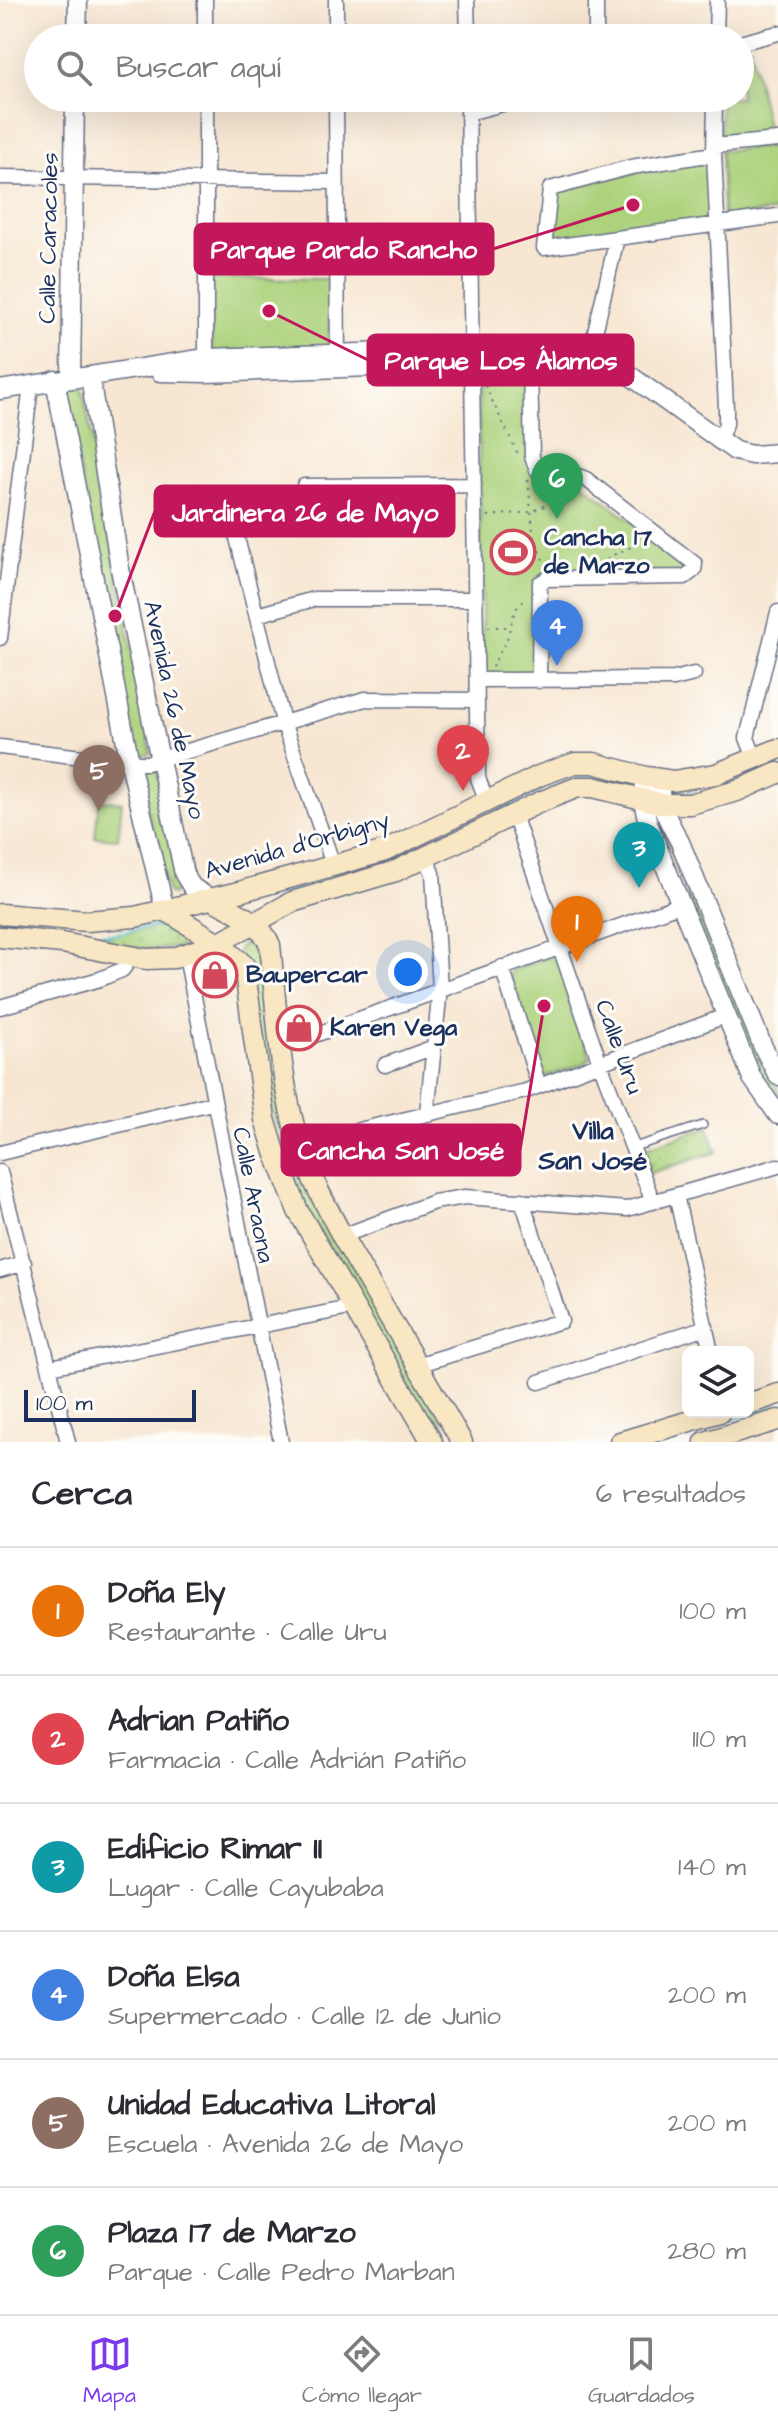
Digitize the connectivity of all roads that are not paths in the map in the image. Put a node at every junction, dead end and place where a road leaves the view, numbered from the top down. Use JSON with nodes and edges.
{"nodes":[{"id":1,"x":78,"y":0,"type":"edge"},
{"id":2,"x":205,"y":0,"type":"edge"},
{"id":3,"x":336,"y":0,"type":"edge"},
{"id":4,"x":467,"y":0,"type":"edge"},
{"id":5,"x":596,"y":0,"type":"edge"},
{"id":6,"x":717,"y":0,"type":"edge"},
{"id":7,"x":77,"y":24,"type":"edge"},
{"id":8,"x":205,"y":24,"type":"edge"},
{"id":9,"x":336,"y":24,"type":"edge"},
{"id":10,"x":468,"y":24,"type":"edge"},
{"id":11,"x":596,"y":24,"type":"edge"},
{"id":12,"x":716,"y":24,"type":"edge"},
{"id":13,"x":778,"y":33,"type":"edge"},
{"id":14,"x":754,"y":39,"type":"edge"},
{"id":15,"x":75,"y":112,"type":"edge"},
{"id":16,"x":206,"y":112,"type":"edge"},
{"id":17,"x":336,"y":112,"type":"edge"},
{"id":18,"x":468,"y":112,"type":"edge"},
{"id":19,"x":715,"y":112,"type":"edge"},
{"id":20,"x":778,"y":140,"type":"edge"},
{"id":21,"x":714,"y":150,"type":"junction"},
{"id":22,"x":0,"y":177,"type":"edge"},
{"id":23,"x":74,"y":179,"type":"junction"},
{"id":24,"x":206,"y":180,"type":"junction"},
{"id":25,"x":336,"y":182,"type":"junction"},
{"id":26,"x":778,"y":216,"type":"edge"},
{"id":27,"x":719,"y":225,"type":"junction"},
{"id":28,"x":617,"y":238,"type":"junction"},
{"id":29,"x":590,"y":354,"type":"junction"},
{"id":30,"x":472,"y":357,"type":"junction"},
{"id":31,"x":338,"y":361,"type":"junction"},
{"id":32,"x":530,"y":365,"type":"junction"},
{"id":33,"x":206,"y":366,"type":"junction"},
{"id":34,"x":72,"y":378,"type":"junction"},
{"id":35,"x":31,"y":385,"type":"junction"},
{"id":36,"x":0,"y":390,"type":"edge"},
{"id":37,"x":718,"y":441,"type":"junction"},
{"id":38,"x":778,"y":453,"type":"edge"},
{"id":39,"x":474,"y":485,"type":"junction"},
{"id":40,"x":304,"y":486,"type":"dead end"},
{"id":41,"x":241,"y":504,"type":"dead end"},
{"id":42,"x":475,"y":599,"type":"junction"},
{"id":43,"x":257,"y":615,"type":"junction"},
{"id":44,"x":778,"y":616,"type":"edge"},
{"id":45,"x":0,"y":638,"type":"edge"},
{"id":46,"x":694,"y":674,"type":"dead end"},
{"id":47,"x":483,"y":677,"type":"junction"},
{"id":48,"x":539,"y":681,"type":"junction"},
{"id":49,"x":477,"y":700,"type":"junction"},
{"id":50,"x":283,"y":722,"type":"junction"},
{"id":51,"x":0,"y":747,"type":"edge"},
{"id":52,"x":778,"y":749,"type":"edge"},
{"id":53,"x":755,"y":758,"type":"junction"},
{"id":54,"x":160,"y":760,"type":"junction"},
{"id":55,"x":130,"y":763,"type":"junction"},
{"id":56,"x":778,"y":773,"type":"edge"},
{"id":57,"x":653,"y":779,"type":"junction"},
{"id":58,"x":487,"y":802,"type":"junction"},
{"id":59,"x":653,"y":802,"type":"junction"},
{"id":60,"x":514,"y":815,"type":"junction"},
{"id":61,"x":426,"y":858,"type":"junction"},
{"id":62,"x":334,"y":867,"type":"junction"},
{"id":63,"x":211,"y":899,"type":"junction"},
{"id":64,"x":682,"y":904,"type":"junction"},
{"id":65,"x":165,"y":910,"type":"junction"},
{"id":66,"x":0,"y":914,"type":"edge"},
{"id":67,"x":252,"y":922,"type":"junction"},
{"id":68,"x":0,"y":937,"type":"edge"},
{"id":69,"x":218,"y":943,"type":"junction"},
{"id":70,"x":561,"y":947,"type":"junction"},
{"id":71,"x":186,"y":956,"type":"junction"},
{"id":72,"x":132,"y":957,"type":"junction"},
{"id":73,"x":502,"y":967,"type":"junction"},
{"id":74,"x":440,"y":989,"type":"junction"},
{"id":75,"x":0,"y":1007,"type":"edge"},
{"id":76,"x":725,"y":1016,"type":"junction"},
{"id":77,"x":281,"y":1047,"type":"junction"},
{"id":78,"x":434,"y":1047,"type":"junction"},
{"id":79,"x":600,"y":1063,"type":"junction"},
{"id":80,"x":385,"y":1065,"type":"dead end"},
{"id":81,"x":778,"y":1076,"type":"edge"},
{"id":82,"x":539,"y":1086,"type":"junction"},
{"id":83,"x":212,"y":1103,"type":"junction"},
{"id":84,"x":427,"y":1113,"type":"junction"},
{"id":85,"x":778,"y":1115,"type":"edge"},
{"id":86,"x":703,"y":1125,"type":"dead end"},
{"id":87,"x":299,"y":1144,"type":"junction"},
{"id":88,"x":634,"y":1147,"type":"junction"},
{"id":89,"x":0,"y":1153,"type":"edge"},
{"id":90,"x":778,"y":1166,"type":"edge"},
{"id":91,"x":0,"y":1172,"type":"edge"},
{"id":92,"x":676,"y":1195,"type":"junction"},
{"id":93,"x":522,"y":1200,"type":"junction"},
{"id":94,"x":653,"y":1202,"type":"junction"},
{"id":95,"x":342,"y":1236,"type":"junction"},
{"id":96,"x":24,"y":1263,"type":"junction"},
{"id":97,"x":0,"y":1270,"type":"edge"},
{"id":98,"x":355,"y":1307,"type":"junction"},
{"id":99,"x":258,"y":1327,"type":"junction"},
{"id":100,"x":706,"y":1327,"type":"junction"},
{"id":101,"x":710,"y":1346,"type":"edge"},
{"id":102,"x":417,"y":1365,"type":"junction"},
{"id":103,"x":50,"y":1367,"type":"junction"},
{"id":104,"x":539,"y":1382,"type":"dead end"},
{"id":105,"x":778,"y":1394,"type":"edge"},
{"id":106,"x":754,"y":1402,"type":"edge"},
{"id":107,"x":700,"y":1418,"type":"edge"},
{"id":108,"x":778,"y":1420,"type":"edge"},
{"id":109,"x":731,"y":1438,"type":"edge"},
{"id":110,"x":68,"y":1442,"type":"edge"},
{"id":111,"x":281,"y":1442,"type":"edge"},
{"id":112,"x":432,"y":1442,"type":"edge"},
{"id":113,"x":462,"y":1442,"type":"edge"},
{"id":114,"x":620,"y":1442,"type":"edge"},
{"id":115,"x":705,"y":1442,"type":"edge"}],
"edges":[{"from":1,"to":7,"type":"street"},
{"from":2,"to":8,"type":"street"},
{"from":3,"to":9,"type":"street"},
{"from":4,"to":10,"type":"street"},
{"from":5,"to":11,"type":"street"},
{"from":6,"to":12,"type":"street"},
{"from":13,"to":14,"type":"street"},
{"from":15,"to":23,"type":"street","name":"Calle Caracoles"},
{"from":16,"to":24,"type":"street"},
{"from":17,"to":25,"type":"street"},
{"from":18,"to":30,"type":"street"},
{"from":19,"to":21,"type":"street"},
{"from":20,"to":21,"type":"street"},
{"from":21,"to":27,"type":"street"},
{"from":21,"to":28,"type":"street"},
{"from":22,"to":23,"type":"street"},
{"from":23,"to":24,"type":"street"},
{"from":23,"to":34,"type":"street","name":"Calle Caracoles"},
{"from":24,"to":25,"type":"street"},
{"from":24,"to":33,"type":"street"},
{"from":25,"to":31,"type":"street"},
{"from":26,"to":27,"type":"street"},
{"from":27,"to":28,"type":"street"},
{"from":27,"to":37,"type":"street"},
{"from":28,"to":29,"type":"street"},
{"from":29,"to":30,"type":"street"},
{"from":29,"to":32,"type":"street"},
{"from":29,"to":37,"type":"street"},
{"from":30,"to":31,"type":"street"},
{"from":30,"to":32,"type":"street"},
{"from":30,"to":39,"type":"street"},
{"from":31,"to":33,"type":"street"},
{"from":32,"to":48,"type":"street"},
{"from":33,"to":34,"type":"street"},
{"from":34,"to":35,"type":"street"},
{"from":34,"to":54,"type":"street","name":"Avenida 26 de Mayo"},
{"from":34,"to":55,"type":"street"},
{"from":35,"to":36,"type":"street"},
{"from":35,"to":45,"type":"street"},
{"from":37,"to":38,"type":"street"},
{"from":39,"to":40,"type":"street"},
{"from":39,"to":42,"type":"street"},
{"from":41,"to":43,"type":"street"},
{"from":42,"to":43,"type":"street"},
{"from":42,"to":47,"type":"street"},
{"from":43,"to":50,"type":"street"},
{"from":44,"to":53,"type":"street"},
{"from":46,"to":48,"type":"street"},
{"from":47,"to":48,"type":"street"},
{"from":47,"to":49,"type":"street"},
{"from":49,"to":50,"type":"street"},
{"from":49,"to":58,"type":"street"},
{"from":50,"to":54,"type":"street"},
{"from":50,"to":62,"type":"street"},
{"from":51,"to":55,"type":"street"},
{"from":52,"to":53,"type":"main road","name":"Avenida d'Orbigny"},
{"from":53,"to":57,"type":"main road","name":"Avenida d'Orbigny"},
{"from":54,"to":55,"type":"street"},
{"from":54,"to":63,"type":"street","name":"Avenida 26 de Mayo"},
{"from":55,"to":65,"type":"street"},
{"from":56,"to":59,"type":"main road","name":"Avenida d'Orbigny"},
{"from":57,"to":58,"type":"main road","name":"Avenida d'Orbigny"},
{"from":57,"to":59,"type":"street"},
{"from":58,"to":62,"type":"main road","name":"Avenida d'Orbigny"},
{"from":59,"to":60,"type":"main road","name":"Avenida d'Orbigny"},
{"from":59,"to":64,"type":"street"},
{"from":59,"to":81,"type":"street"},
{"from":60,"to":61,"type":"main road","name":"Avenida d'Orbigny"},
{"from":60,"to":70,"type":"street","name":"Calle Uru"},
{"from":61,"to":67,"type":"main road","name":"Avenida d'Orbigny"},
{"from":61,"to":74,"type":"street"},
{"from":62,"to":63,"type":"main road","name":"Avenida d'Orbigny"},
{"from":63,"to":65,"type":"main road","name":"Avenida d'Orbigny"},
{"from":63,"to":67,"type":"main road"},
{"from":64,"to":70,"type":"street"},
{"from":64,"to":76,"type":"street"},
{"from":65,"to":66,"type":"main road","name":"Avenida d'Orbigny"},
{"from":65,"to":69,"type":"main road"},
{"from":67,"to":69,"type":"main road","name":"Avenida d'Orbigny"},
{"from":67,"to":77,"type":"main road"},
{"from":68,"to":72,"type":"main road","name":"Avenida d'Orbigny"},
{"from":69,"to":71,"type":"main road","name":"Avenida d'Orbigny"},
{"from":69,"to":98,"type":"main road"},
{"from":70,"to":73,"type":"street"},
{"from":70,"to":79,"type":"street","name":"Calle Uru"},
{"from":71,"to":72,"type":"main road","name":"Avenida d'Orbigny"},
{"from":71,"to":83,"type":"street","name":"Calle Araona"},
{"from":72,"to":75,"type":"street"},
{"from":73,"to":74,"type":"street"},
{"from":73,"to":82,"type":"street"},
{"from":74,"to":77,"type":"street"},
{"from":74,"to":78,"type":"street"},
{"from":76,"to":79,"type":"street"},
{"from":76,"to":85,"type":"street"},
{"from":77,"to":87,"type":"main road"},
{"from":78,"to":80,"type":"street"},
{"from":78,"to":84,"type":"street"},
{"from":79,"to":82,"type":"street"},
{"from":79,"to":88,"type":"street","name":"Calle Uru"},
{"from":82,"to":84,"type":"street"},
{"from":83,"to":89,"type":"street"},
{"from":83,"to":99,"type":"street","name":"Calle Araona"},
{"from":84,"to":87,"type":"street"},
{"from":86,"to":88,"type":"lane"},
{"from":87,"to":95,"type":"main road"},
{"from":88,"to":94,"type":"street","name":"Calle Uru"},
{"from":90,"to":92,"type":"street"},
{"from":91,"to":96,"type":"street"},
{"from":92,"to":94,"type":"street"},
{"from":92,"to":100,"type":"street"},
{"from":93,"to":94,"type":"street"},
{"from":93,"to":95,"type":"street"},
{"from":93,"to":102,"type":"street"},
{"from":95,"to":102,"type":"main road"},
{"from":96,"to":97,"type":"street"},
{"from":96,"to":103,"type":"street"},
{"from":98,"to":99,"type":"street"},
{"from":98,"to":112,"type":"main road"},
{"from":99,"to":103,"type":"street"},
{"from":99,"to":111,"type":"street","name":"Calle Araona"},
{"from":100,"to":101,"type":"street"},
{"from":100,"to":104,"type":"street"},
{"from":102,"to":113,"type":"main road"},
{"from":103,"to":110,"type":"street"},
{"from":105,"to":106,"type":"main road"},
{"from":107,"to":114,"type":"main road"},
{"from":108,"to":109,"type":"main road"},
{"from":109,"to":115,"type":"main road"}]}
